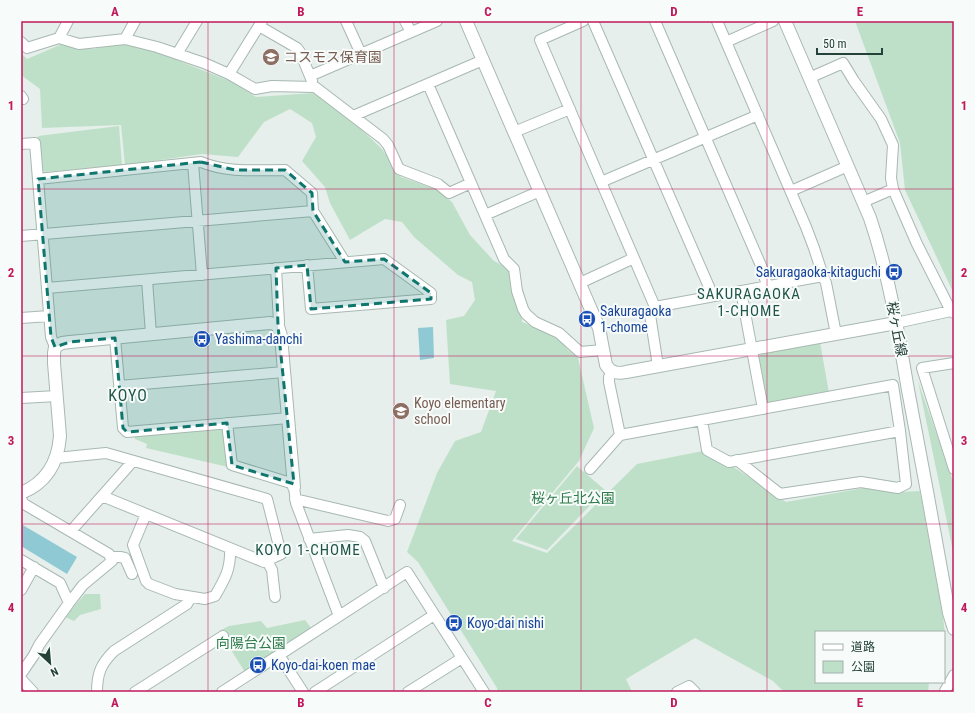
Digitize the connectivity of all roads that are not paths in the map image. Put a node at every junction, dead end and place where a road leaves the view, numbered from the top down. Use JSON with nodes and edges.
{"nodes":[{"id":1,"x":68,"y":21,"type":"edge"},
{"id":2,"x":135,"y":21,"type":"edge"},
{"id":3,"x":198,"y":21,"type":"edge"},
{"id":4,"x":346,"y":21,"type":"edge"},
{"id":5,"x":405,"y":21,"type":"edge"},
{"id":6,"x":437,"y":21,"type":"edge"},
{"id":7,"x":466,"y":21,"type":"edge"},
{"id":8,"x":583,"y":21,"type":"edge"},
{"id":9,"x":593,"y":21,"type":"edge"},
{"id":10,"x":655,"y":21,"type":"edge"},
{"id":11,"x":717,"y":21,"type":"edge"},
{"id":12,"x":773,"y":21,"type":"edge"},
{"id":13,"x":785,"y":21,"type":"edge"},
{"id":14,"x":260,"y":23,"type":"edge"},
{"id":15,"x":411,"y":32,"type":"junction"},
{"id":16,"x":58,"y":38,"type":"junction"},
{"id":17,"x":125,"y":39,"type":"junction"},
{"id":18,"x":21,"y":42,"type":"edge"},
{"id":19,"x":726,"y":42,"type":"junction"},
{"id":20,"x":177,"y":54,"type":"junction"},
{"id":21,"x":361,"y":54,"type":"junction"},
{"id":22,"x":483,"y":60,"type":"junction"},
{"id":23,"x":229,"y":74,"type":"junction"},
{"id":24,"x":310,"y":76,"type":"junction"},
{"id":25,"x":809,"y":78,"type":"junction"},
{"id":26,"x":428,"y":84,"type":"junction"},
{"id":27,"x":315,"y":86,"type":"junction"},
{"id":28,"x":570,"y":109,"type":"junction"},
{"id":29,"x":758,"y":115,"type":"junction"},
{"id":30,"x":353,"y":116,"type":"junction"},
{"id":31,"x":514,"y":132,"type":"junction"},
{"id":32,"x":706,"y":137,"type":"junction"},
{"id":33,"x":21,"y":144,"type":"edge"},
{"id":34,"x":653,"y":159,"type":"junction"},
{"id":35,"x":194,"y":162,"type":"junction"},
{"id":36,"x":848,"y":166,"type":"junction"},
{"id":37,"x":38,"y":179,"type":"junction"},
{"id":38,"x":601,"y":182,"type":"junction"},
{"id":39,"x":471,"y":183,"type":"junction"},
{"id":40,"x":893,"y":189,"type":"junction"},
{"id":41,"x":540,"y":190,"type":"junction"},
{"id":42,"x":791,"y":191,"type":"junction"},
{"id":43,"x":863,"y":202,"type":"junction"},
{"id":44,"x":313,"y":211,"type":"junction"},
{"id":45,"x":485,"y":215,"type":"junction"},
{"id":46,"x":198,"y":221,"type":"junction"},
{"id":47,"x":42,"y":234,"type":"junction"},
{"id":48,"x":21,"y":236,"type":"edge"},
{"id":49,"x":634,"y":258,"type":"junction"},
{"id":50,"x":345,"y":262,"type":"junction"},
{"id":51,"x":307,"y":265,"type":"junction"},
{"id":52,"x":276,"y":268,"type":"junction"},
{"id":53,"x":202,"y":275,"type":"junction"},
{"id":54,"x":823,"y":276,"type":"junction"},
{"id":55,"x":147,"y":280,"type":"junction"},
{"id":56,"x":580,"y":283,"type":"junction"},
{"id":57,"x":767,"y":286,"type":"junction"},
{"id":58,"x":47,"y":288,"type":"junction"},
{"id":59,"x":741,"y":291,"type":"junction"},
{"id":60,"x":713,"y":296,"type":"junction"},
{"id":61,"x":654,"y":307,"type":"junction"},
{"id":62,"x":953,"y":312,"type":"edge"},
{"id":63,"x":50,"y":316,"type":"junction"},
{"id":64,"x":21,"y":318,"type":"edge"},
{"id":65,"x":896,"y":323,"type":"junction"},
{"id":66,"x":278,"y":326,"type":"junction"},
{"id":67,"x":151,"y":334,"type":"junction"},
{"id":68,"x":836,"y":334,"type":"junction"},
{"id":69,"x":115,"y":338,"type":"junction"},
{"id":70,"x":55,"y":347,"type":"junction"},
{"id":71,"x":752,"y":349,"type":"junction"},
{"id":72,"x":603,"y":350,"type":"junction"},
{"id":73,"x":954,"y":362,"type":"edge"},
{"id":74,"x":658,"y":366,"type":"junction"},
{"id":75,"x":284,"y":372,"type":"junction"},
{"id":76,"x":612,"y":372,"type":"junction"},
{"id":77,"x":119,"y":386,"type":"junction"},
{"id":78,"x":57,"y":396,"type":"junction"},
{"id":79,"x":21,"y":398,"type":"edge"},
{"id":80,"x":763,"y":409,"type":"junction"},
{"id":81,"x":288,"y":418,"type":"junction"},
{"id":82,"x":702,"y":420,"type":"junction"},
{"id":83,"x":227,"y":423,"type":"junction"},
{"id":84,"x":900,"y":431,"type":"junction"},
{"id":85,"x":620,"y":435,"type":"junction"},
{"id":86,"x":56,"y":458,"type":"junction"},
{"id":87,"x":737,"y":460,"type":"junction"},
{"id":88,"x":133,"y":461,"type":"junction"},
{"id":89,"x":590,"y":469,"type":"dead end"},
{"id":90,"x":954,"y":470,"type":"edge"},
{"id":91,"x":294,"y":486,"type":"junction"},
{"id":92,"x":21,"y":494,"type":"edge"},
{"id":93,"x":102,"y":496,"type":"junction"},
{"id":94,"x":21,"y":499,"type":"edge"},
{"id":95,"x":295,"y":499,"type":"junction"},
{"id":96,"x":400,"y":505,"type":"dead end"},
{"id":97,"x":146,"y":514,"type":"junction"},
{"id":98,"x":71,"y":531,"type":"junction"},
{"id":99,"x":309,"y":539,"type":"junction"},
{"id":100,"x":230,"y":548,"type":"junction"},
{"id":101,"x":110,"y":557,"type":"junction"},
{"id":102,"x":21,"y":560,"type":"edge"},
{"id":103,"x":267,"y":561,"type":"junction"},
{"id":104,"x":34,"y":568,"type":"junction"},
{"id":105,"x":132,"y":574,"type":"dead end"},
{"id":106,"x":384,"y":588,"type":"junction"},
{"id":107,"x":21,"y":590,"type":"edge"},
{"id":108,"x":191,"y":597,"type":"junction"},
{"id":109,"x":275,"y":597,"type":"dead end"},
{"id":110,"x":69,"y":603,"type":"junction"},
{"id":111,"x":434,"y":615,"type":"junction"},
{"id":112,"x":340,"y":616,"type":"junction"},
{"id":113,"x":954,"y":629,"type":"edge"},
{"id":114,"x":223,"y":636,"type":"dead end"},
{"id":115,"x":279,"y":655,"type":"junction"},
{"id":116,"x":462,"y":658,"type":"junction"},
{"id":117,"x":21,"y":674,"type":"edge"},
{"id":118,"x":954,"y":675,"type":"edge"},
{"id":119,"x":21,"y":678,"type":"edge"},
{"id":120,"x":945,"y":690,"type":"dead end"},
{"id":121,"x":33,"y":692,"type":"edge"},
{"id":122,"x":97,"y":692,"type":"edge"},
{"id":123,"x":135,"y":692,"type":"edge"},
{"id":124,"x":222,"y":692,"type":"edge"},
{"id":125,"x":302,"y":692,"type":"edge"},
{"id":126,"x":314,"y":692,"type":"edge"},
{"id":127,"x":408,"y":692,"type":"edge"},
{"id":128,"x":484,"y":692,"type":"edge"},
{"id":129,"x":677,"y":692,"type":"edge"},
{"id":130,"x":695,"y":692,"type":"edge"}],
"edges":[{"from":1,"to":16,"type":"street"},
{"from":2,"to":17,"type":"street"},
{"from":3,"to":20,"type":"street"},
{"from":4,"to":21,"type":"street"},
{"from":5,"to":15,"type":"street"},
{"from":6,"to":15,"type":"street"},
{"from":7,"to":22,"type":"street"},
{"from":8,"to":28,"type":"street"},
{"from":9,"to":34,"type":"street"},
{"from":10,"to":32,"type":"street"},
{"from":11,"to":19,"type":"street"},
{"from":12,"to":19,"type":"street"},
{"from":13,"to":25,"type":"street","name":"桜ヶ丘線"},
{"from":14,"to":23,"type":"street"},
{"from":14,"to":24,"type":"street"},
{"from":15,"to":21,"type":"street"},
{"from":16,"to":17,"type":"street"},
{"from":16,"to":18,"type":"street"},
{"from":17,"to":20,"type":"street"},
{"from":19,"to":29,"type":"street"},
{"from":20,"to":23,"type":"street"},
{"from":21,"to":24,"type":"street"},
{"from":22,"to":26,"type":"street"},
{"from":22,"to":31,"type":"street"},
{"from":23,"to":27,"type":"street"},
{"from":24,"to":27,"type":"street"},
{"from":25,"to":36,"type":"street","name":"桜ヶ丘線"},
{"from":25,"to":40,"type":"street"},
{"from":26,"to":30,"type":"street"},
{"from":26,"to":39,"type":"street"},
{"from":27,"to":30,"type":"street"},
{"from":28,"to":31,"type":"street"},
{"from":28,"to":38,"type":"street"},
{"from":29,"to":32,"type":"street"},
{"from":29,"to":42,"type":"street"},
{"from":30,"to":39,"type":"street"},
{"from":31,"to":41,"type":"street"},
{"from":32,"to":34,"type":"street"},
{"from":32,"to":57,"type":"street"},
{"from":33,"to":37,"type":"street"},
{"from":34,"to":38,"type":"street"},
{"from":34,"to":60,"type":"street"},
{"from":35,"to":37,"type":"street"},
{"from":35,"to":44,"type":"street"},
{"from":35,"to":46,"type":"street"},
{"from":36,"to":42,"type":"street"},
{"from":36,"to":43,"type":"street","name":"桜ヶ丘線"},
{"from":37,"to":47,"type":"street"},
{"from":38,"to":49,"type":"street"},
{"from":39,"to":45,"type":"street"},
{"from":40,"to":43,"type":"street"},
{"from":40,"to":62,"type":"street"},
{"from":41,"to":45,"type":"street"},
{"from":41,"to":56,"type":"street"},
{"from":42,"to":54,"type":"street"},
{"from":43,"to":65,"type":"street","name":"桜ヶ丘線"},
{"from":44,"to":46,"type":"street"},
{"from":44,"to":50,"type":"street"},
{"from":45,"to":72,"type":"street"},
{"from":46,"to":47,"type":"street"},
{"from":46,"to":53,"type":"street"},
{"from":47,"to":48,"type":"street"},
{"from":47,"to":58,"type":"street"},
{"from":49,"to":56,"type":"street"},
{"from":49,"to":61,"type":"street"},
{"from":50,"to":51,"type":"street"},
{"from":50,"to":51,"type":"street"},
{"from":51,"to":52,"type":"street"},
{"from":52,"to":53,"type":"street"},
{"from":52,"to":66,"type":"street"},
{"from":53,"to":55,"type":"street"},
{"from":54,"to":57,"type":"street"},
{"from":54,"to":68,"type":"street"},
{"from":55,"to":58,"type":"street"},
{"from":55,"to":67,"type":"street"},
{"from":56,"to":72,"type":"street"},
{"from":57,"to":59,"type":"street"},
{"from":58,"to":63,"type":"street"},
{"from":59,"to":60,"type":"street"},
{"from":59,"to":71,"type":"street"},
{"from":60,"to":61,"type":"street"},
{"from":61,"to":74,"type":"street"},
{"from":62,"to":65,"type":"street"},
{"from":63,"to":64,"type":"street"},
{"from":63,"to":70,"type":"street"},
{"from":65,"to":68,"type":"street"},
{"from":65,"to":113,"type":"street","name":"桜ヶ丘線"},
{"from":66,"to":67,"type":"street"},
{"from":66,"to":75,"type":"street"},
{"from":67,"to":69,"type":"street"},
{"from":68,"to":71,"type":"street"},
{"from":69,"to":70,"type":"street"},
{"from":69,"to":77,"type":"street"},
{"from":70,"to":78,"type":"street"},
{"from":71,"to":74,"type":"street"},
{"from":71,"to":80,"type":"street"},
{"from":72,"to":76,"type":"street"},
{"from":73,"to":90,"type":"street"},
{"from":74,"to":76,"type":"street"},
{"from":75,"to":77,"type":"street"},
{"from":75,"to":81,"type":"street"},
{"from":76,"to":85,"type":"street"},
{"from":77,"to":83,"type":"street"},
{"from":78,"to":79,"type":"street"},
{"from":78,"to":86,"type":"street"},
{"from":80,"to":82,"type":"street"},
{"from":80,"to":84,"type":"street"},
{"from":81,"to":83,"type":"street"},
{"from":81,"to":91,"type":"street"},
{"from":82,"to":85,"type":"street"},
{"from":82,"to":87,"type":"street"},
{"from":83,"to":91,"type":"street"},
{"from":84,"to":87,"type":"street"},
{"from":84,"to":87,"type":"street"},
{"from":85,"to":89,"type":"street"},
{"from":86,"to":88,"type":"street"},
{"from":86,"to":92,"type":"street"},
{"from":88,"to":93,"type":"street"},
{"from":88,"to":103,"type":"street"},
{"from":91,"to":95,"type":"street"},
{"from":93,"to":97,"type":"street"},
{"from":93,"to":98,"type":"street"},
{"from":94,"to":98,"type":"street"},
{"from":95,"to":96,"type":"street"},
{"from":95,"to":99,"type":"street"},
{"from":97,"to":100,"type":"street"},
{"from":97,"to":108,"type":"street"},
{"from":98,"to":101,"type":"street"},
{"from":99,"to":106,"type":"street"},
{"from":99,"to":112,"type":"street"},
{"from":100,"to":103,"type":"street"},
{"from":100,"to":108,"type":"street"},
{"from":101,"to":105,"type":"street"},
{"from":101,"to":110,"type":"street"},
{"from":102,"to":104,"type":"street"},
{"from":103,"to":109,"type":"street"},
{"from":104,"to":107,"type":"street"},
{"from":104,"to":110,"type":"street"},
{"from":106,"to":111,"type":"street"},
{"from":106,"to":112,"type":"street"},
{"from":108,"to":122,"type":"street"},
{"from":110,"to":117,"type":"street"},
{"from":111,"to":116,"type":"street"},
{"from":111,"to":126,"type":"street"},
{"from":112,"to":115,"type":"street"},
{"from":114,"to":123,"type":"street"},
{"from":115,"to":124,"type":"street"},
{"from":115,"to":125,"type":"street"},
{"from":116,"to":127,"type":"street"},
{"from":116,"to":128,"type":"street"},
{"from":118,"to":120,"type":"street"},
{"from":119,"to":121,"type":"street"},
{"from":129,"to":130,"type":"street"}]}
